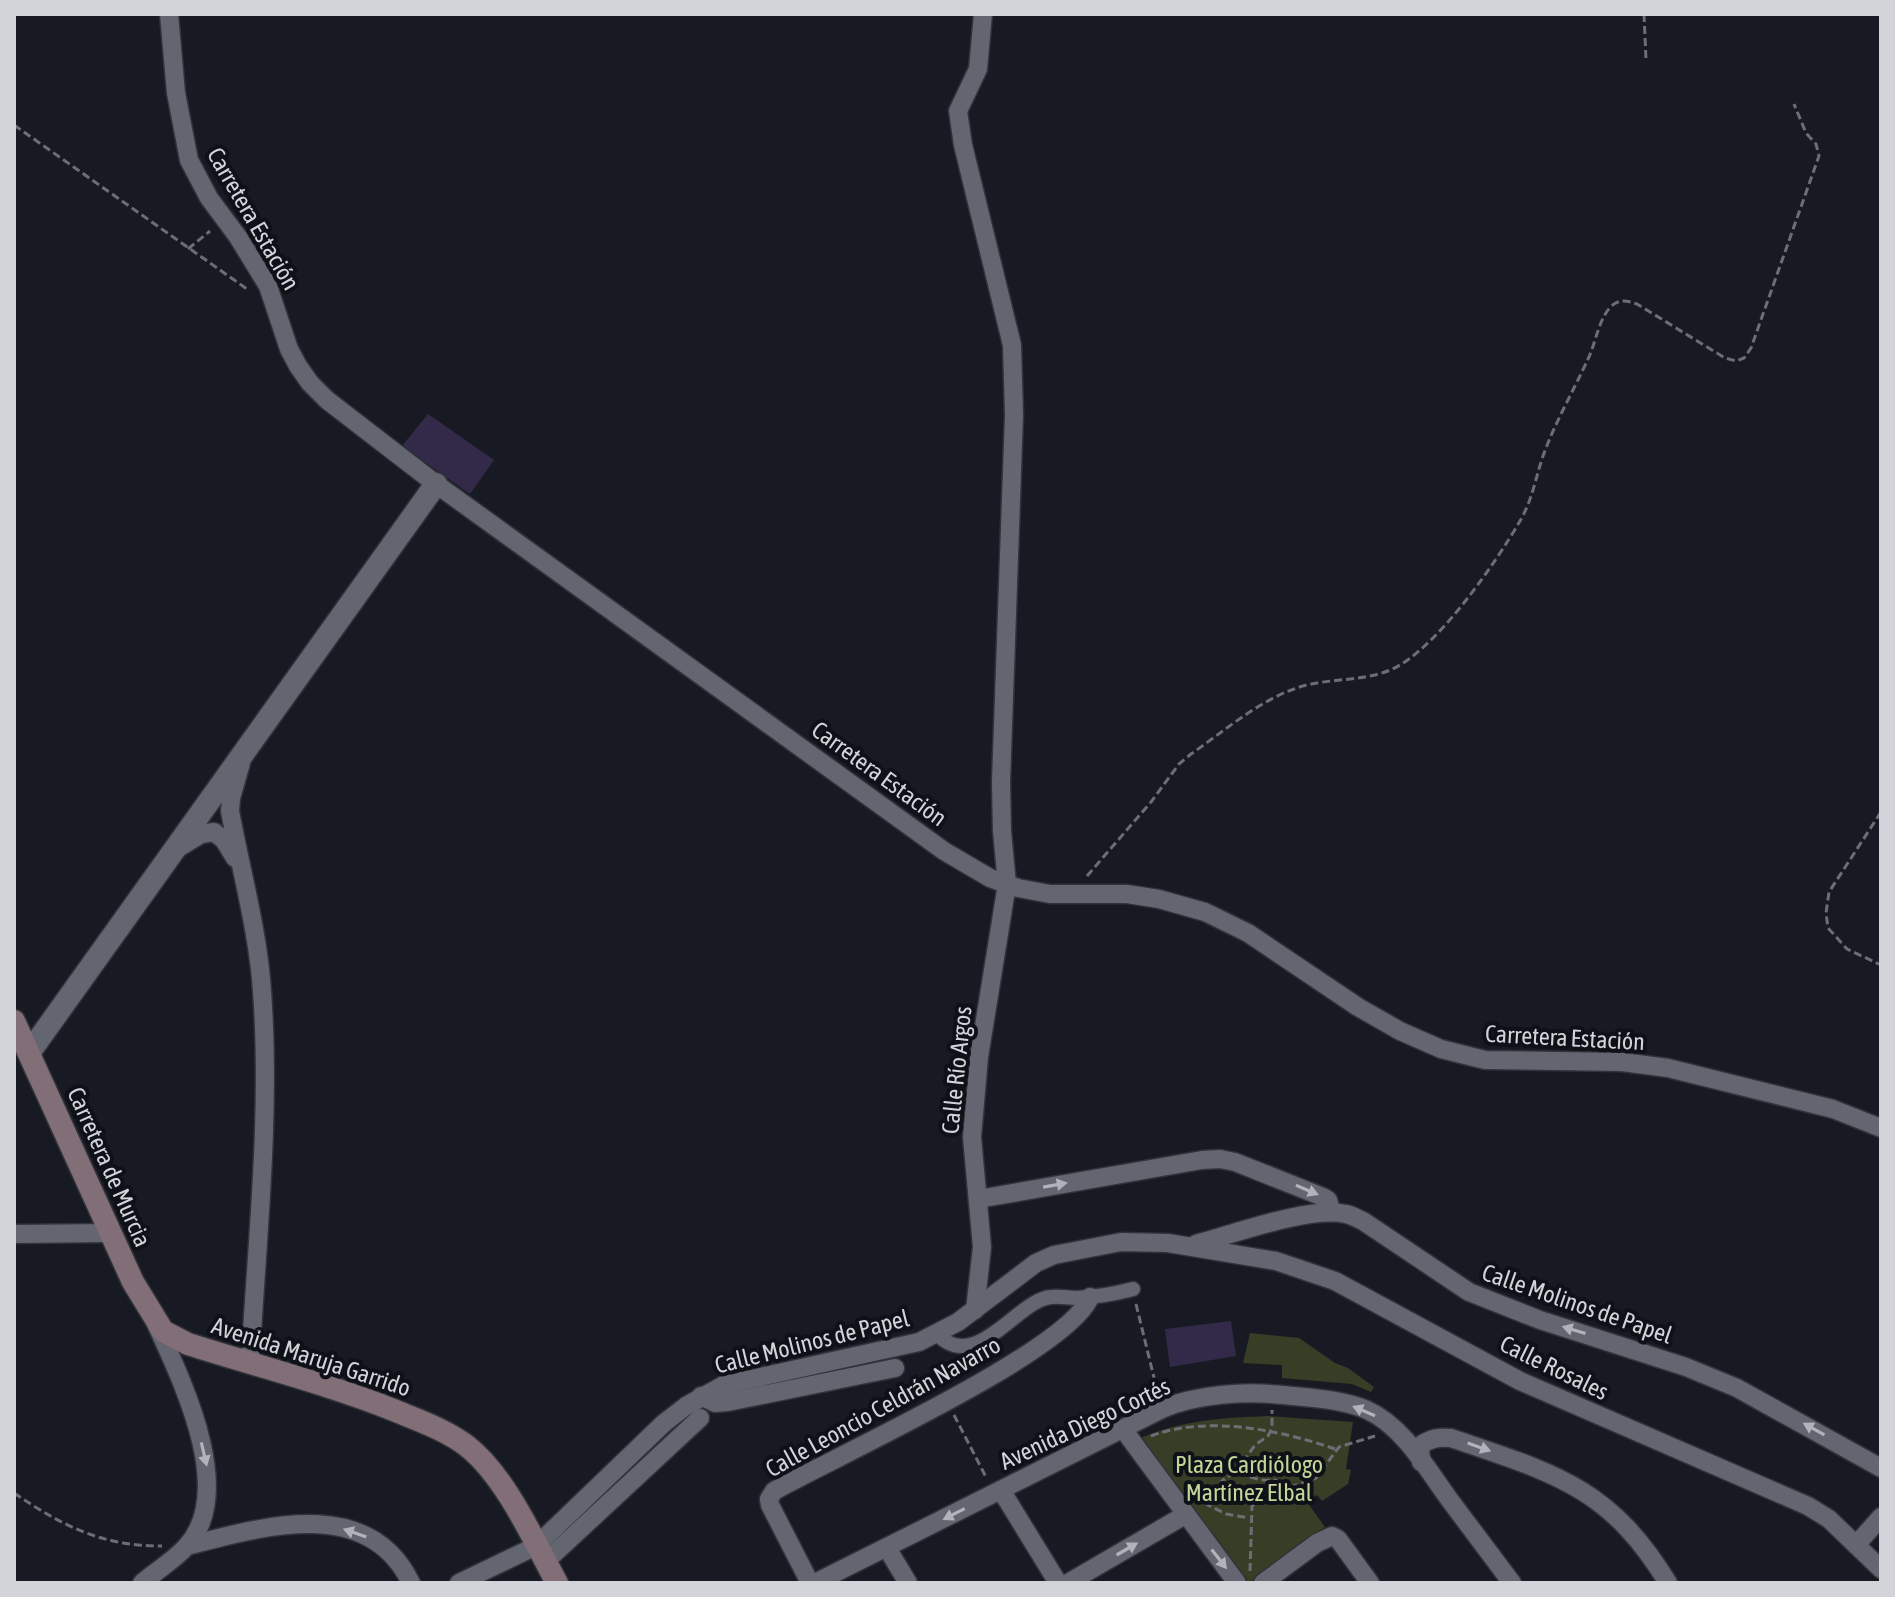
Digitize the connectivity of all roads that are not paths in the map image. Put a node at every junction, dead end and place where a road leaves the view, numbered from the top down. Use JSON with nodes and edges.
{"nodes":[{"id":1,"x":169,"y":14,"type":"edge"},
{"id":2,"x":983,"y":14,"type":"edge"},
{"id":3,"x":436,"y":484,"type":"junction"},
{"id":4,"x":246,"y":749,"type":"junction"},
{"id":5,"x":172,"y":851,"type":"junction"},
{"id":6,"x":241,"y":871,"type":"junction"},
{"id":7,"x":1007,"y":884,"type":"junction"},
{"id":8,"x":14,"y":1021,"type":"edge"},
{"id":9,"x":29,"y":1053,"type":"junction"},
{"id":10,"x":1881,"y":1128,"type":"edge"},
{"id":11,"x":978,"y":1199,"type":"junction"},
{"id":12,"x":1326,"y":1212,"type":"junction"},
{"id":13,"x":110,"y":1233,"type":"junction"},
{"id":14,"x":14,"y":1234,"type":"edge"},
{"id":15,"x":1190,"y":1246,"type":"junction"},
{"id":16,"x":1133,"y":1289,"type":"road end"},
{"id":17,"x":1090,"y":1297,"type":"junction"},
{"id":18,"x":975,"y":1310,"type":"junction"},
{"id":19,"x":158,"y":1325,"type":"junction"},
{"id":20,"x":937,"y":1334,"type":"junction"},
{"id":21,"x":206,"y":1350,"type":"junction"},
{"id":22,"x":250,"y":1364,"type":"junction"},
{"id":23,"x":895,"y":1368,"type":"dead end"},
{"id":24,"x":182,"y":1379,"type":"junction"},
{"id":25,"x":701,"y":1396,"type":"junction"},
{"id":26,"x":700,"y":1418,"type":"dead end"},
{"id":27,"x":1123,"y":1429,"type":"junction"},
{"id":28,"x":1421,"y":1462,"type":"junction"},
{"id":29,"x":1881,"y":1468,"type":"edge"},
{"id":30,"x":998,"y":1492,"type":"junction"},
{"id":31,"x":1185,"y":1515,"type":"junction"},
{"id":32,"x":1881,"y":1517,"type":"edge"},
{"id":33,"x":1856,"y":1545,"type":"junction"},
{"id":34,"x":187,"y":1546,"type":"junction"},
{"id":35,"x":887,"y":1548,"type":"junction"},
{"id":36,"x":541,"y":1554,"type":"junction"},
{"id":37,"x":1881,"y":1569,"type":"edge"},
{"id":38,"x":1507,"y":1581,"type":"edge"},
{"id":39,"x":142,"y":1583,"type":"edge"},
{"id":40,"x":411,"y":1583,"type":"edge"},
{"id":41,"x":459,"y":1583,"type":"edge"},
{"id":42,"x":557,"y":1583,"type":"edge"},
{"id":43,"x":813,"y":1583,"type":"edge"},
{"id":44,"x":908,"y":1583,"type":"edge"},
{"id":45,"x":1058,"y":1583,"type":"edge"},
{"id":46,"x":1068,"y":1583,"type":"edge"},
{"id":47,"x":1237,"y":1583,"type":"edge"},
{"id":48,"x":1263,"y":1583,"type":"edge"},
{"id":49,"x":1370,"y":1583,"type":"edge"},
{"id":50,"x":1668,"y":1583,"type":"edge"}],
"edges":[{"from":1,"to":3,"type":"street","name":"Carretera Estación"},
{"from":2,"to":7,"type":"street","name":"Calle Río Argos"},
{"from":3,"to":4,"type":"street"},
{"from":3,"to":7,"type":"street","name":"Carretera Estación"},
{"from":4,"to":5,"type":"street"},
{"from":4,"to":6,"type":"street"},
{"from":5,"to":6,"type":"street"},
{"from":5,"to":9,"type":"street"},
{"from":6,"to":22,"type":"street"},
{"from":7,"to":10,"type":"street","name":"Carretera Estación"},
{"from":7,"to":11,"type":"street","name":"Calle Río Argos"},
{"from":8,"to":9,"type":"main road","name":"Carretera de Murcia"},
{"from":9,"to":13,"type":"main road","name":"Carretera de Murcia"},
{"from":11,"to":12,"type":"street","one_way":true},
{"from":11,"to":18,"type":"street","name":"Calle Río Argos"},
{"from":12,"to":15,"type":"street","name":"Calle Molinos de Papel"},
{"from":29,"to":12,"type":"street","name":"Calle Molinos de Papel","one_way":true},
{"from":13,"to":14,"type":"street"},
{"from":13,"to":19,"type":"main road","name":"Carretera de Murcia"},
{"from":15,"to":18,"type":"street","name":"Calle Molinos de Papel"},
{"from":15,"to":33,"type":"street","name":"Calle Rosales"},
{"from":16,"to":17,"type":"street"},
{"from":17,"to":20,"type":"street"},
{"from":17,"to":43,"type":"street","name":"Calle Leoncio Celdrán Navarro"},
{"from":18,"to":20,"type":"street","name":"Calle Molinos de Papel"},
{"from":19,"to":21,"type":"main road","name":"Avenida Maruja Garrido"},
{"from":19,"to":24,"type":"street"},
{"from":20,"to":25,"type":"street","name":"Calle Molinos de Papel"},
{"from":21,"to":22,"type":"main road","name":"Avenida Maruja Garrido"},
{"from":21,"to":24,"type":"street"},
{"from":22,"to":36,"type":"main road","name":"Avenida Maruja Garrido"},
{"from":23,"to":25,"type":"street"},
{"from":24,"to":34,"type":"street","one_way":true},
{"from":25,"to":36,"type":"street","name":"Calle Molinos de Papel"},
{"from":26,"to":36,"type":"street"},
{"from":28,"to":27,"type":"street","name":"Avenida Diego Cortés","one_way":true},
{"from":27,"to":30,"type":"street","name":"Avenida Diego Cortés"},
{"from":27,"to":31,"type":"street"},
{"from":28,"to":38,"type":"street","name":"Avenida Diego Cortés"},
{"from":28,"to":50,"type":"street","one_way":true},
{"from":30,"to":35,"type":"street","name":"Avenida Diego Cortés","one_way":true},
{"from":30,"to":45,"type":"street"},
{"from":46,"to":31,"type":"street","one_way":true},
{"from":31,"to":47,"type":"street","one_way":true},
{"from":32,"to":33,"type":"street"},
{"from":33,"to":37,"type":"street","name":"Calle Rosales"},
{"from":34,"to":39,"type":"street"},
{"from":40,"to":34,"type":"street","one_way":true},
{"from":35,"to":43,"type":"street","name":"Avenida Diego Cortés"},
{"from":35,"to":44,"type":"street"},
{"from":36,"to":41,"type":"street"},
{"from":36,"to":42,"type":"main road","name":"Avenida Maruja Garrido"},
{"from":48,"to":49,"type":"street"}]}
